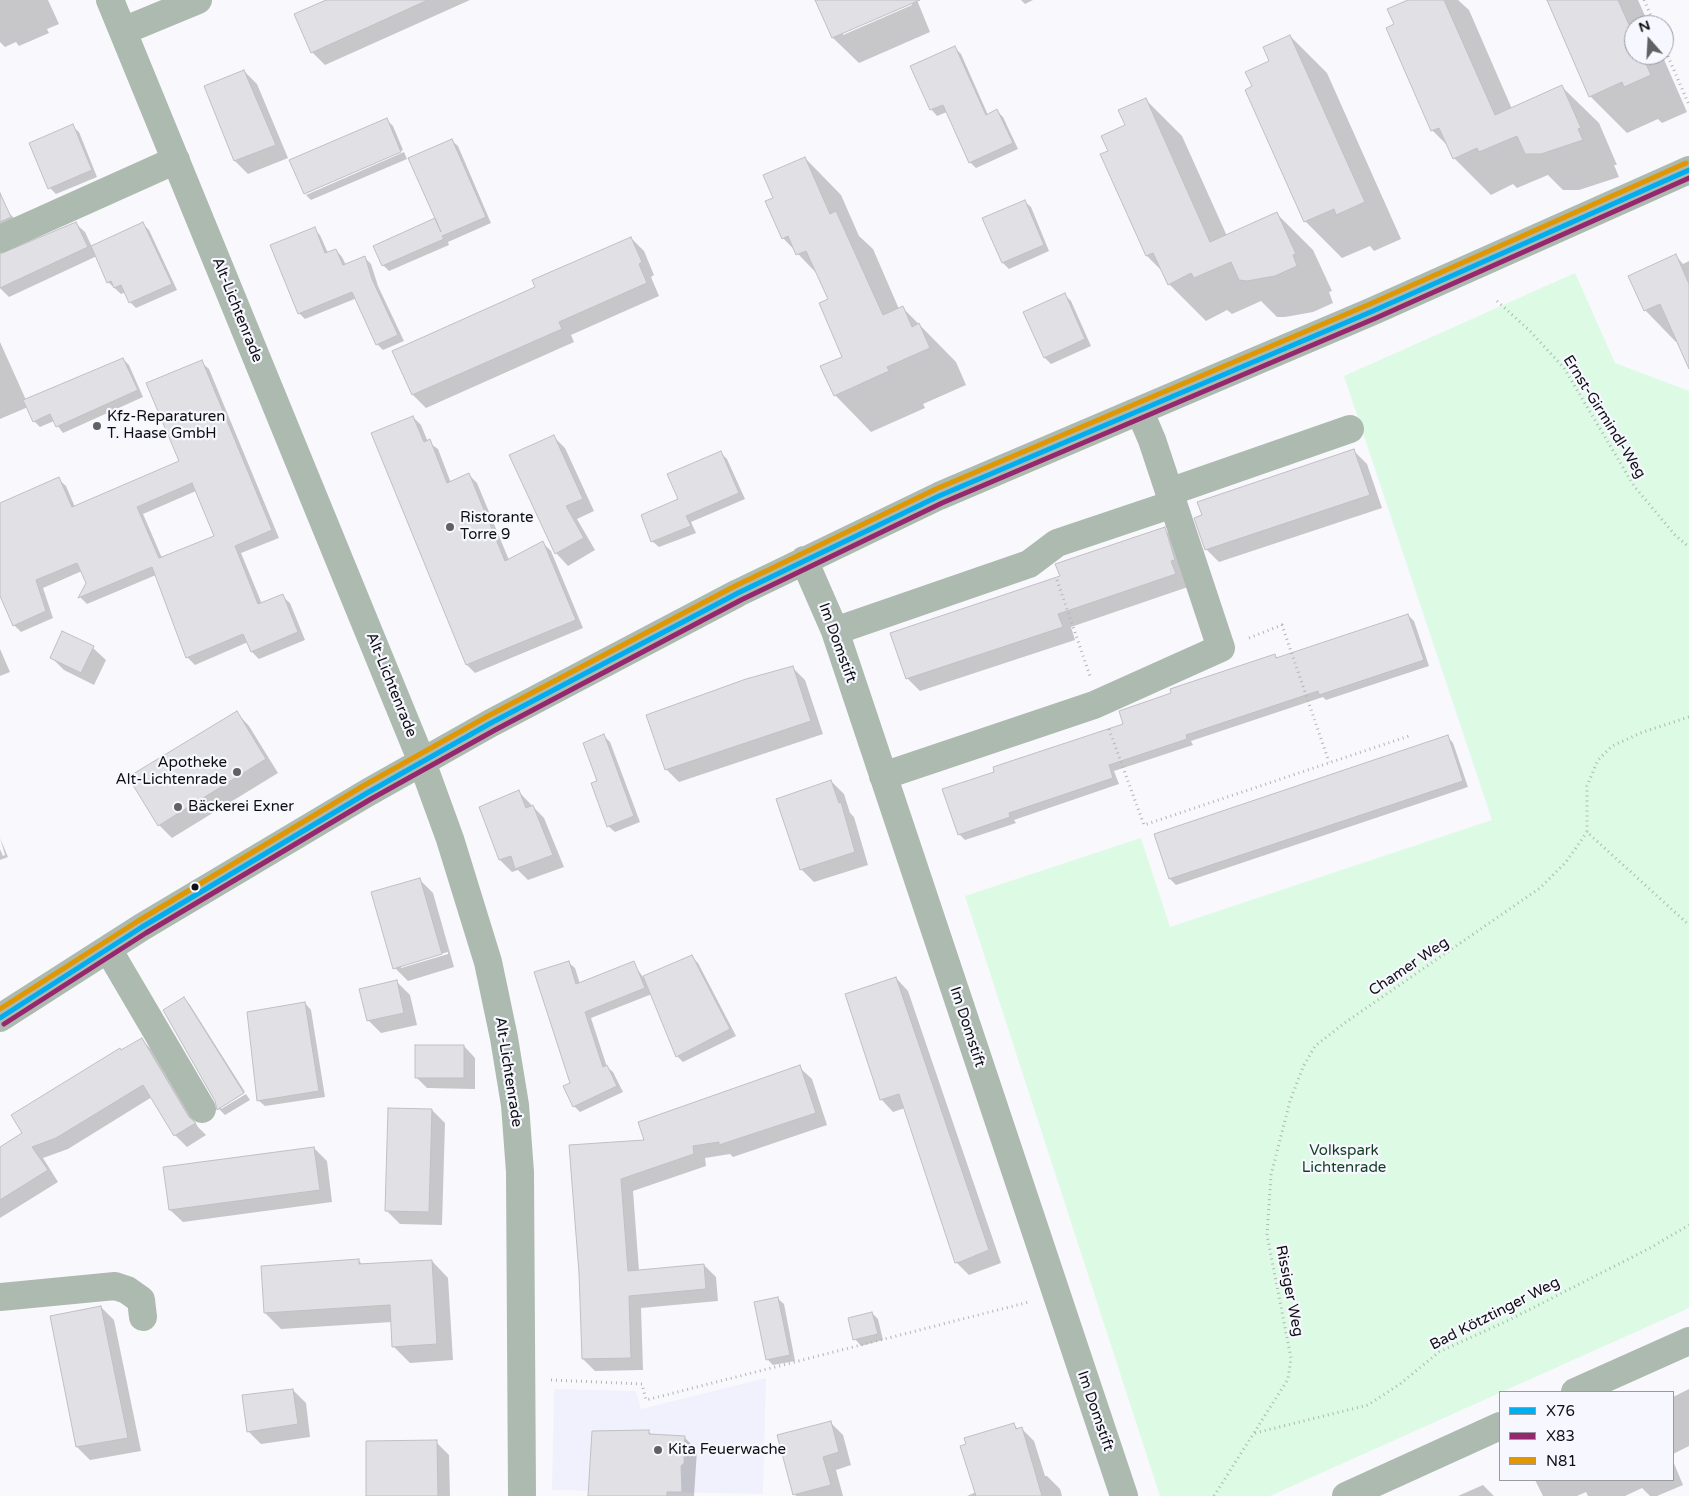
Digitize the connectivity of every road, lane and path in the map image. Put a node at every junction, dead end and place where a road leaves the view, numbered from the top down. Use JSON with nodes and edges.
{"nodes":[{"id":1,"x":110,"y":0,"type":"edge"},
{"id":2,"x":198,"y":0,"type":"edge"},
{"id":3,"x":1644,"y":0,"type":"edge"},
{"id":4,"x":1651,"y":15,"type":"edge"},
{"id":5,"x":123,"y":31,"type":"junction"},
{"id":6,"x":1672,"y":65,"type":"edge"},
{"id":7,"x":1689,"y":105,"type":"edge"},
{"id":8,"x":176,"y":160,"type":"junction"},
{"id":9,"x":1689,"y":170,"type":"edge"},
{"id":10,"x":0,"y":239,"type":"edge"},
{"id":11,"x":1498,"y":301,"type":"dead end"},
{"id":12,"x":1140,"y":412,"type":"junction"},
{"id":13,"x":1350,"y":429,"type":"dead end"},
{"id":14,"x":1171,"y":498,"type":"junction"},
{"id":15,"x":1689,"y":547,"type":"edge"},
{"id":16,"x":1047,"y":551,"type":"junction"},
{"id":17,"x":804,"y":560,"type":"junction"},
{"id":18,"x":835,"y":631,"type":"junction"},
{"id":19,"x":1222,"y":648,"type":"junction"},
{"id":20,"x":1100,"y":703,"type":"junction"},
{"id":21,"x":1689,"y":718,"type":"edge"},
{"id":22,"x":1412,"y":735,"type":"dead end"},
{"id":23,"x":422,"y":762,"type":"junction"},
{"id":24,"x":1329,"y":762,"type":"junction"},
{"id":25,"x":883,"y":776,"type":"junction"},
{"id":26,"x":1587,"y":832,"type":"junction"},
{"id":27,"x":1689,"y":925,"type":"edge"},
{"id":28,"x":108,"y":949,"type":"junction"},
{"id":29,"x":0,"y":1018,"type":"edge"},
{"id":30,"x":202,"y":1109,"type":"dead end"},
{"id":31,"x":1280,"y":1144,"type":"joint"},
{"id":32,"x":1689,"y":1225,"type":"edge"},
{"id":33,"x":0,"y":1297,"type":"edge"},
{"id":34,"x":1034,"y":1300,"type":"dead end"},
{"id":35,"x":143,"y":1317,"type":"dead end"},
{"id":36,"x":1689,"y":1341,"type":"edge"},
{"id":37,"x":544,"y":1380,"type":"dead end"},
{"id":38,"x":1577,"y":1391,"type":"edge"},
{"id":39,"x":1499,"y":1426,"type":"edge"},
{"id":40,"x":1255,"y":1433,"type":"junction"},
{"id":41,"x":522,"y":1496,"type":"edge"},
{"id":42,"x":1124,"y":1496,"type":"edge"},
{"id":43,"x":1214,"y":1496,"type":"edge"},
{"id":44,"x":1346,"y":1496,"type":"edge"}],
"edges":[{"from":1,"to":5,"type":"street","name":"Alt-Lichtenrade"},
{"from":2,"to":5,"type":"street"},
{"from":3,"to":4,"type":"path"},
{"from":5,"to":8,"type":"street","name":"Alt-Lichtenrade"},
{"from":6,"to":7,"type":"path"},
{"from":8,"to":10,"type":"street"},
{"from":8,"to":23,"type":"street","name":"Alt-Lichtenrade"},
{"from":9,"to":12,"type":"street"},
{"from":11,"to":15,"type":"path","name":"Ernst-Girmindl-Weg"},
{"from":12,"to":14,"type":"street"},
{"from":12,"to":17,"type":"street"},
{"from":13,"to":14,"type":"street"},
{"from":14,"to":16,"type":"street"},
{"from":14,"to":19,"type":"street"},
{"from":16,"to":18,"type":"street"},
{"from":16,"to":20,"type":"path"},
{"from":17,"to":18,"type":"street","name":"Im Domstift"},
{"from":17,"to":23,"type":"street"},
{"from":18,"to":25,"type":"street","name":"Im Domstift"},
{"from":19,"to":20,"type":"street"},
{"from":19,"to":24,"type":"path"},
{"from":20,"to":24,"type":"path"},
{"from":20,"to":25,"type":"street"},
{"from":21,"to":26,"type":"path"},
{"from":22,"to":24,"type":"path"},
{"from":23,"to":28,"type":"street"},
{"from":23,"to":41,"type":"street","name":"Alt-Lichtenrade"},
{"from":25,"to":42,"type":"street","name":"Im Domstift"},
{"from":26,"to":27,"type":"path"},
{"from":26,"to":31,"type":"path","name":"Chamer Weg"},
{"from":28,"to":29,"type":"street"},
{"from":28,"to":30,"type":"street"},
{"from":31,"to":40,"type":"path","name":"Rissiger Weg"},
{"from":32,"to":40,"type":"path","name":"Bad Kötztinger Weg"},
{"from":33,"to":35,"type":"street"},
{"from":34,"to":37,"type":"path"},
{"from":36,"to":38,"type":"street"},
{"from":39,"to":44,"type":"street"},
{"from":40,"to":43,"type":"path","name":"Rissiger Weg"}]}
